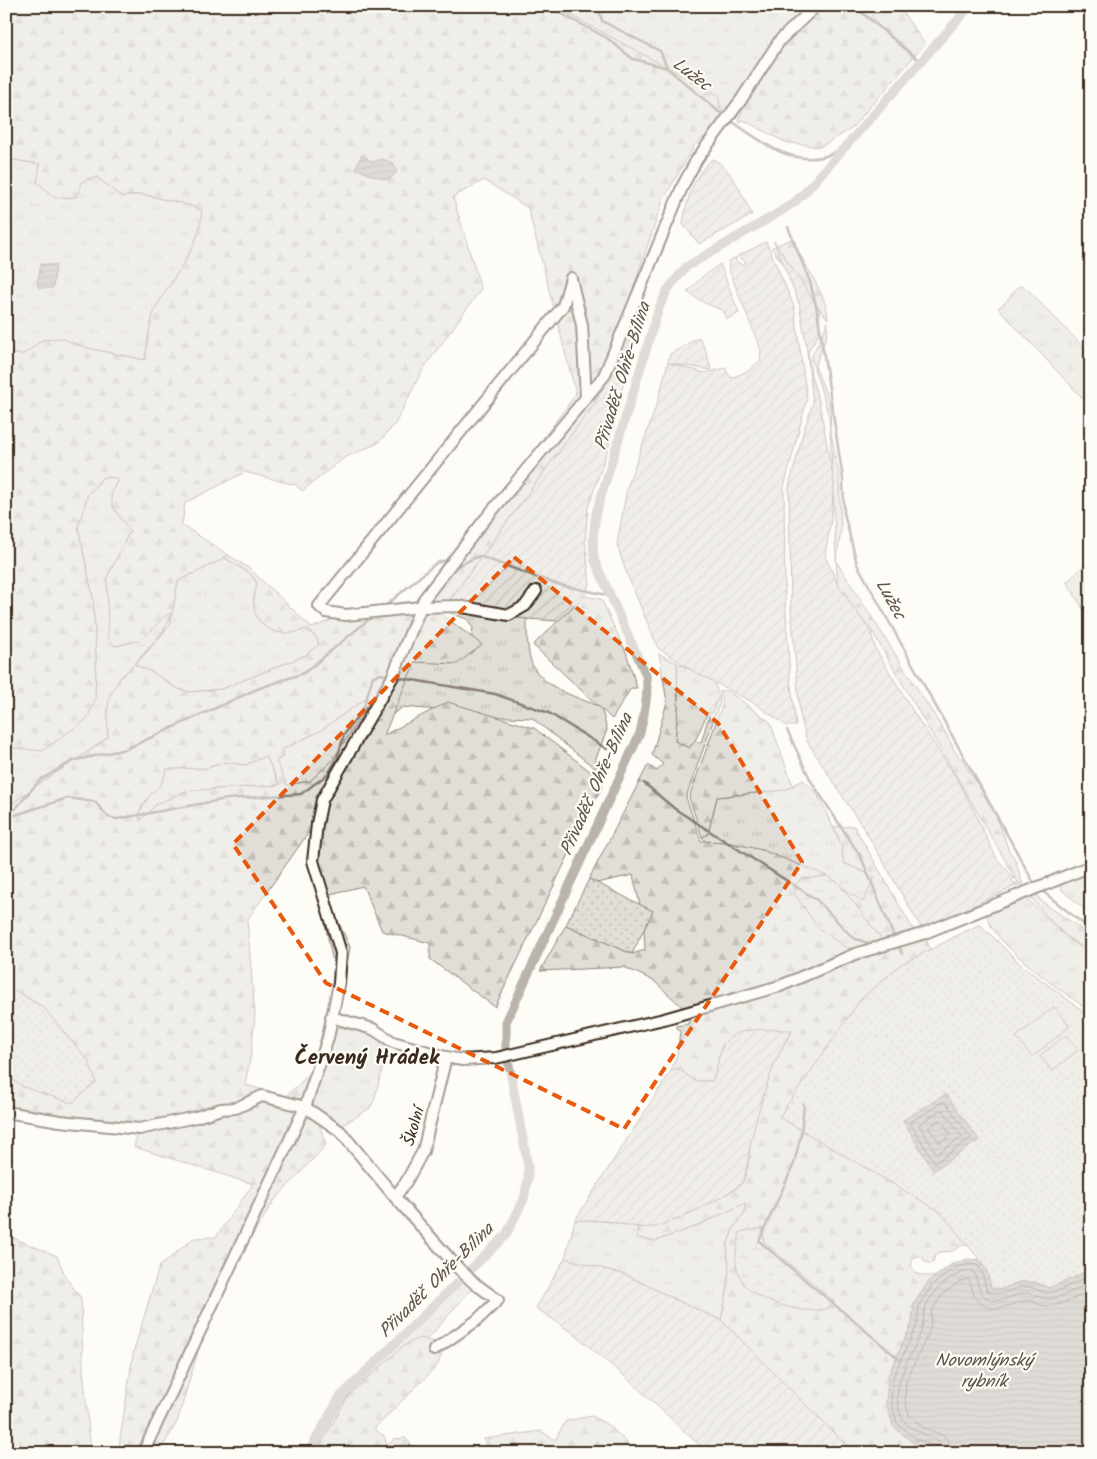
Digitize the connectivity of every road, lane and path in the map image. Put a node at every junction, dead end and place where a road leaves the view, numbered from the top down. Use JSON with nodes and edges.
{"nodes":[{"id":1,"x":816,"y":6,"type":"edge"},
{"id":2,"x":586,"y":398,"type":"junction"},
{"id":3,"x":536,"y":591,"type":"dead end"},
{"id":4,"x":421,"y":607,"type":"junction"},
{"id":5,"x":1091,"y":866,"type":"edge"},
{"id":6,"x":331,"y":1018,"type":"junction"},
{"id":7,"x":446,"y":1057,"type":"junction"},
{"id":8,"x":305,"y":1107,"type":"junction"},
{"id":9,"x":6,"y":1112,"type":"edge"},
{"id":10,"x":395,"y":1197,"type":"junction"},
{"id":11,"x":434,"y":1350,"type":"dead end"},
{"id":12,"x":143,"y":1453,"type":"edge"}],
"edges":[{"from":1,"to":2,"type":"street"},
{"from":2,"to":4,"type":"street"},
{"from":2,"to":4,"type":"street"},
{"from":3,"to":4,"type":"street"},
{"from":4,"to":6,"type":"street"},
{"from":5,"to":7,"type":"street"},
{"from":6,"to":7,"type":"street"},
{"from":6,"to":8,"type":"street"},
{"from":7,"to":10,"type":"street","name":"Školní"},
{"from":8,"to":9,"type":"street"},
{"from":8,"to":10,"type":"street"},
{"from":8,"to":12,"type":"street"},
{"from":10,"to":11,"type":"street"}]}
